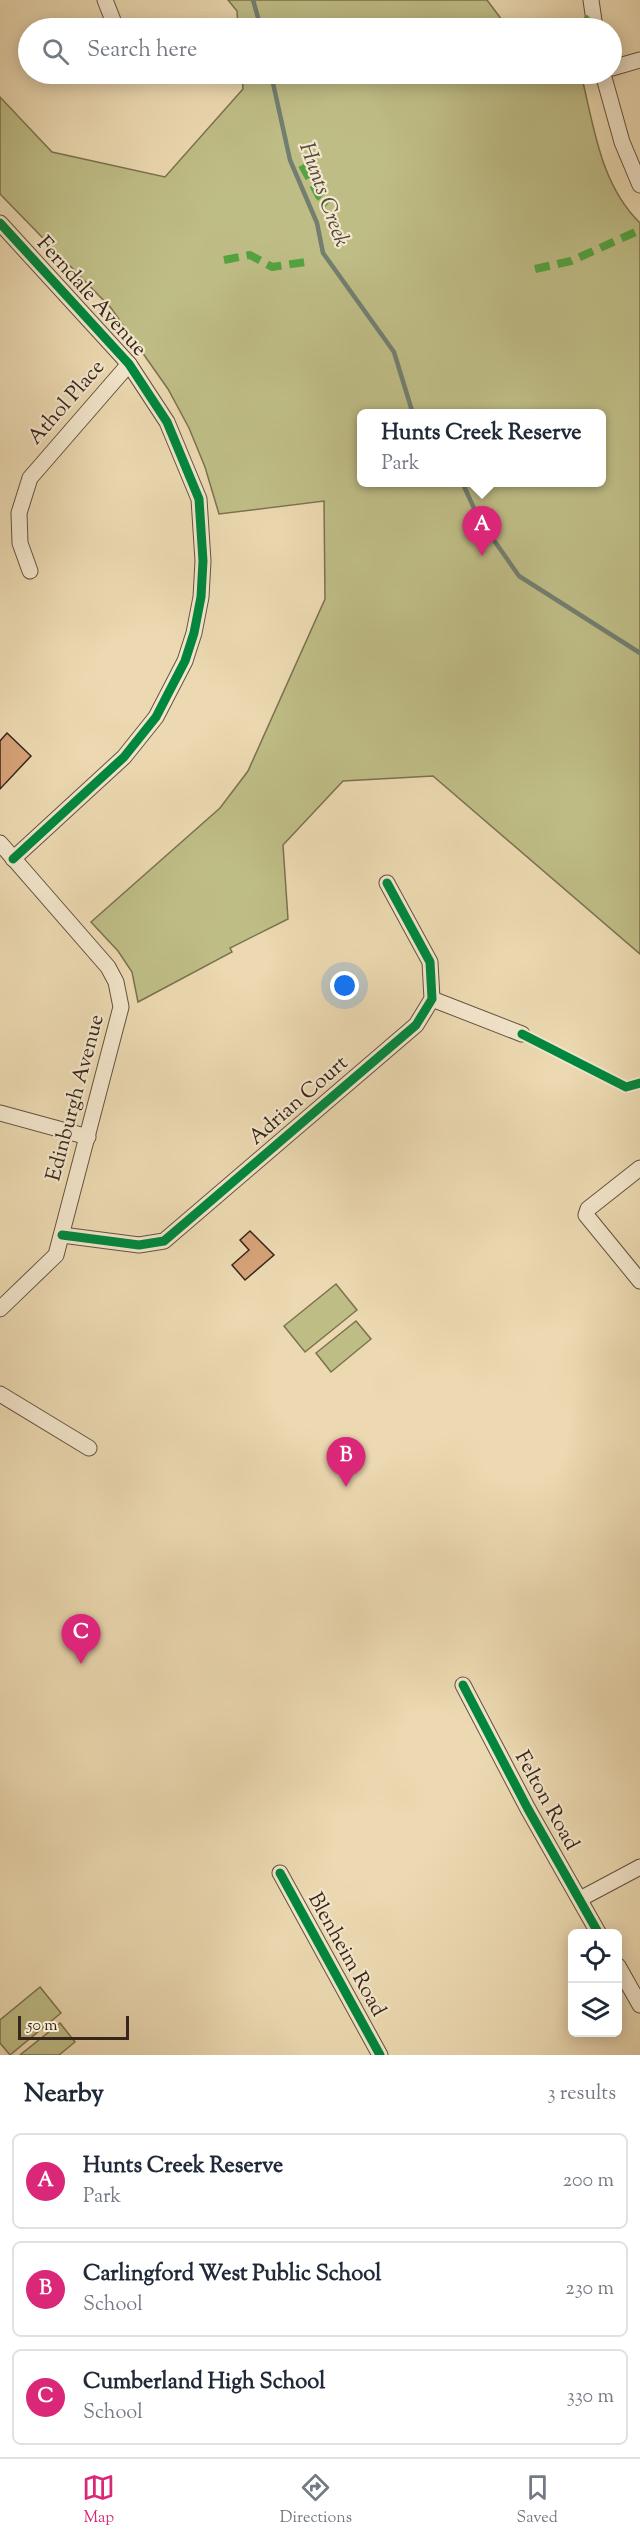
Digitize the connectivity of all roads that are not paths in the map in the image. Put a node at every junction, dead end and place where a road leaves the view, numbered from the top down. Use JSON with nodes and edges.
{"nodes":[{"id":1,"x":105,"y":0,"type":"edge"},
{"id":2,"x":591,"y":0,"type":"edge"},
{"id":3,"x":112,"y":18,"type":"edge"},
{"id":4,"x":594,"y":18,"type":"edge"},
{"id":5,"x":640,"y":60,"type":"edge"},
{"id":6,"x":622,"y":65,"type":"edge"},
{"id":7,"x":606,"y":84,"type":"edge"},
{"id":8,"x":640,"y":185,"type":"edge"},
{"id":9,"x":0,"y":223,"type":"edge"},
{"id":10,"x":129,"y":364,"type":"junction"},
{"id":11,"x":30,"y":571,"type":"dead end"},
{"id":12,"x":0,"y":843,"type":"edge"},
{"id":13,"x":13,"y":859,"type":"junction"},
{"id":14,"x":387,"y":883,"type":"dead end"},
{"id":15,"x":432,"y":999,"type":"junction"},
{"id":16,"x":522,"y":1034,"type":"dead end"},
{"id":17,"x":0,"y":1113,"type":"edge"},
{"id":18,"x":88,"y":1137,"type":"junction"},
{"id":19,"x":640,"y":1168,"type":"edge"},
{"id":20,"x":62,"y":1235,"type":"junction"},
{"id":21,"x":640,"y":1281,"type":"edge"},
{"id":22,"x":0,"y":1309,"type":"edge"},
{"id":23,"x":0,"y":1395,"type":"edge"},
{"id":24,"x":88,"y":1448,"type":"dead end"},
{"id":25,"x":463,"y":1685,"type":"dead end"},
{"id":26,"x":640,"y":1867,"type":"edge"},
{"id":27,"x":280,"y":1873,"type":"dead end"},
{"id":28,"x":580,"y":1899,"type":"junction"},
{"id":29,"x":596,"y":1929,"type":"edge"},
{"id":30,"x":622,"y":1973,"type":"edge"},
{"id":31,"x":640,"y":2005,"type":"edge"},
{"id":32,"x":380,"y":2055,"type":"edge"}],
"edges":[{"from":1,"to":3,"type":"street"},
{"from":2,"to":4,"type":"street"},
{"from":5,"to":6,"type":"street"},
{"from":7,"to":8,"type":"street"},
{"from":9,"to":10,"type":"street","name":"Ferndale Avenue"},
{"from":10,"to":11,"type":"street","name":"Athol Place"},
{"from":10,"to":13,"type":"street","name":"Ferndale Avenue"},
{"from":12,"to":13,"type":"street","name":"Edinburgh Avenue"},
{"from":13,"to":18,"type":"street","name":"Edinburgh Avenue"},
{"from":14,"to":15,"type":"street"},
{"from":15,"to":16,"type":"street"},
{"from":15,"to":20,"type":"street","name":"Adrian Court"},
{"from":17,"to":18,"type":"street"},
{"from":18,"to":20,"type":"street","name":"Edinburgh Avenue"},
{"from":19,"to":21,"type":"street"},
{"from":20,"to":22,"type":"street","name":"Edinburgh Avenue"},
{"from":23,"to":24,"type":"street"},
{"from":25,"to":28,"type":"street","name":"Felton Road"},
{"from":26,"to":28,"type":"street"},
{"from":27,"to":32,"type":"street","name":"Blenheim Road"},
{"from":28,"to":29,"type":"street","name":"Felton Road"},
{"from":30,"to":31,"type":"street"}]}
